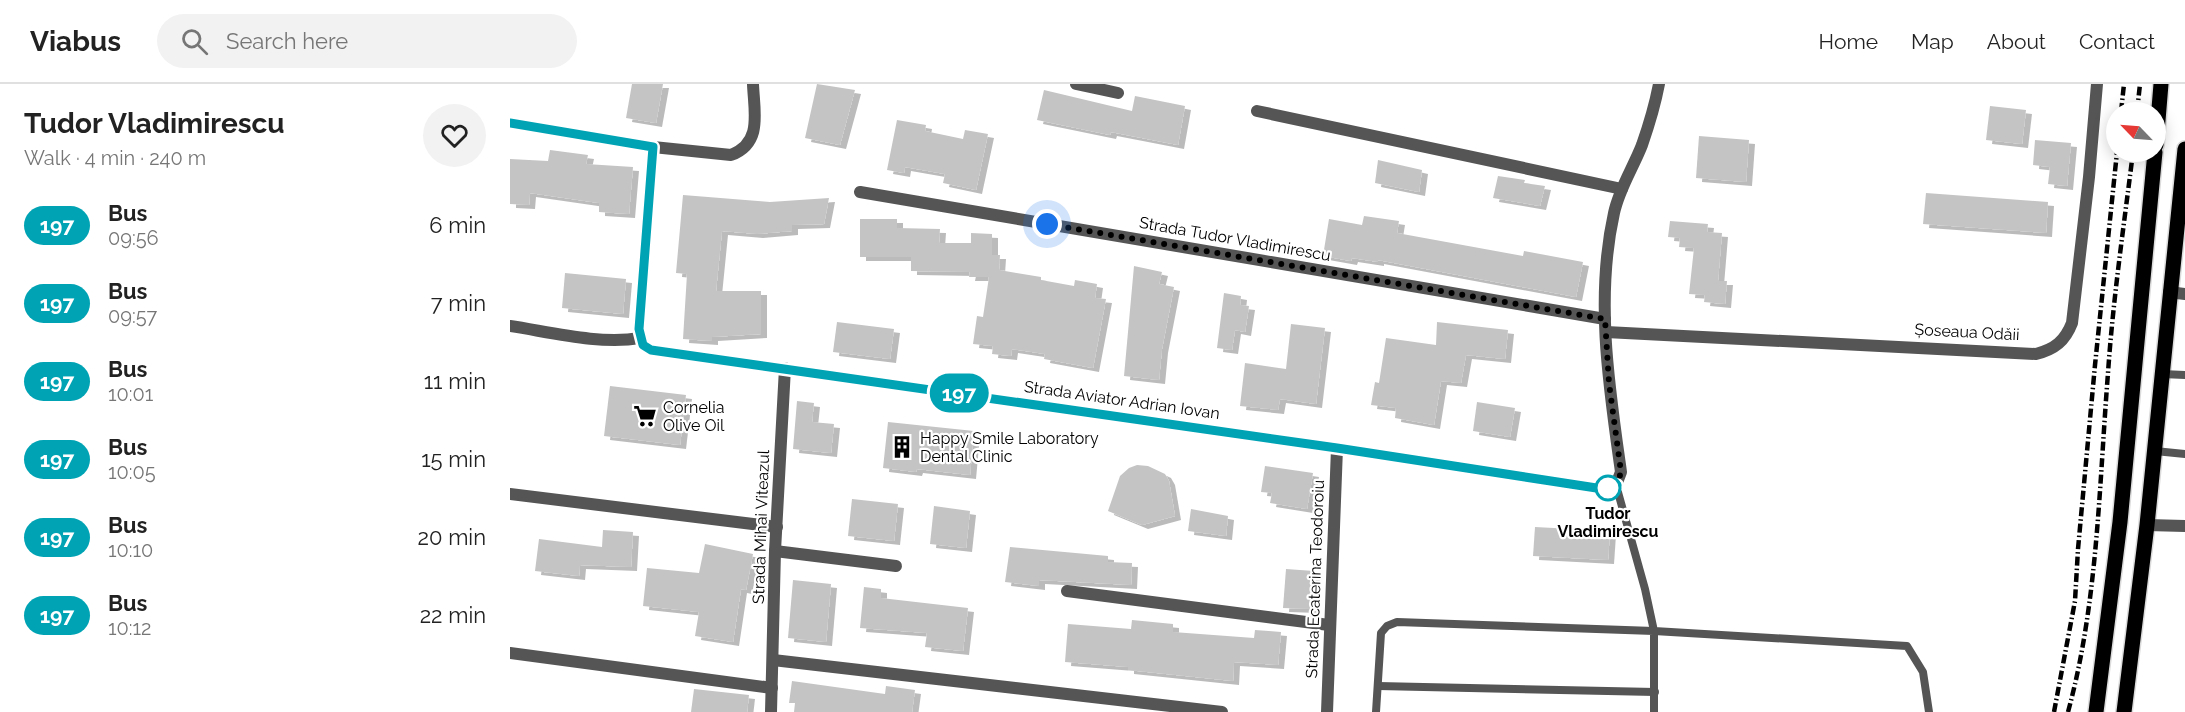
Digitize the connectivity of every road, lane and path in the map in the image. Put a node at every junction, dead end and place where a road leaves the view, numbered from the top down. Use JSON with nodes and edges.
{"nodes":[{"id":1,"x":753,"y":84,"type":"edge"},
{"id":2,"x":1076,"y":84,"type":"edge"},
{"id":3,"x":1659,"y":84,"type":"edge"},
{"id":4,"x":2097,"y":84,"type":"edge"},
{"id":5,"x":2161,"y":84,"type":"edge"},
{"id":6,"x":1118,"y":93,"type":"dead end"},
{"id":7,"x":2160,"y":102,"type":"edge"},
{"id":8,"x":1257,"y":111,"type":"dead end"},
{"id":9,"x":510,"y":123,"type":"edge"},
{"id":10,"x":653,"y":147,"type":"junction"},
{"id":11,"x":2185,"y":149,"type":"edge"},
{"id":12,"x":2154,"y":162,"type":"edge"},
{"id":13,"x":1622,"y":189,"type":"junction"},
{"id":14,"x":860,"y":192,"type":"dead end"},
{"id":15,"x":2177,"y":293,"type":"edge"},
{"id":16,"x":510,"y":326,"type":"edge"},
{"id":17,"x":1605,"y":326,"type":"junction"},
{"id":18,"x":640,"y":338,"type":"junction"},
{"id":19,"x":785,"y":368,"type":"junction"},
{"id":20,"x":2162,"y":374,"type":"junction"},
{"id":21,"x":2185,"y":375,"type":"edge"},
{"id":22,"x":1337,"y":448,"type":"junction"},
{"id":23,"x":2155,"y":451,"type":"junction"},
{"id":24,"x":2185,"y":454,"type":"edge"},
{"id":25,"x":1617,"y":485,"type":"junction"},
{"id":26,"x":510,"y":494,"type":"edge"},
{"id":27,"x":2147,"y":525,"type":"junction"},
{"id":28,"x":2185,"y":526,"type":"edge"},
{"id":29,"x":777,"y":527,"type":"junction"},
{"id":30,"x":775,"y":551,"type":"junction"},
{"id":31,"x":896,"y":566,"type":"dead end"},
{"id":32,"x":1067,"y":591,"type":"dead end"},
{"id":33,"x":1329,"y":625,"type":"junction"},
{"id":34,"x":1654,"y":631,"type":"junction"},
{"id":35,"x":510,"y":653,"type":"edge"},
{"id":36,"x":773,"y":660,"type":"junction"},
{"id":37,"x":1377,"y":686,"type":"junction"},
{"id":38,"x":772,"y":688,"type":"junction"},
{"id":39,"x":1654,"y":692,"type":"junction"},
{"id":40,"x":771,"y":712,"type":"edge"},
{"id":41,"x":1222,"y":712,"type":"edge"},
{"id":42,"x":1327,"y":712,"type":"edge"},
{"id":43,"x":1376,"y":712,"type":"edge"},
{"id":44,"x":1654,"y":712,"type":"edge"},
{"id":45,"x":1929,"y":712,"type":"edge"},
{"id":46,"x":2096,"y":712,"type":"edge"},
{"id":47,"x":2124,"y":712,"type":"edge"}],
"edges":[{"from":1,"to":10,"type":"street"},
{"from":2,"to":6,"type":"street"},
{"from":3,"to":13,"type":"street"},
{"from":4,"to":17,"type":"street","name":"Șoseaua Odăii"},
{"from":5,"to":7,"type":"main road"},
{"from":8,"to":13,"type":"street"},
{"from":9,"to":10,"type":"street"},
{"from":10,"to":18,"type":"street"},
{"from":11,"to":15,"type":"main road"},
{"from":12,"to":46,"type":"main road"},
{"from":13,"to":17,"type":"street"},
{"from":14,"to":17,"type":"street","name":"Strada Tudor Vladimirescu"},
{"from":15,"to":20,"type":"main road"},
{"from":16,"to":18,"type":"street"},
{"from":17,"to":25,"type":"street"},
{"from":18,"to":19,"type":"street","name":"Strada Aviator Adrian Iovan"},
{"from":19,"to":22,"type":"street","name":"Strada Aviator Adrian Iovan"},
{"from":19,"to":29,"type":"street","name":"Strada Mihai Viteazul"},
{"from":20,"to":21,"type":"lane"},
{"from":20,"to":23,"type":"main road"},
{"from":22,"to":25,"type":"street","name":"Strada Aviator Adrian Iovan"},
{"from":22,"to":33,"type":"street","name":"Strada Ecaterina Teodoroiu"},
{"from":23,"to":24,"type":"lane"},
{"from":23,"to":27,"type":"main road"},
{"from":25,"to":34,"type":"lane"},
{"from":26,"to":29,"type":"street"},
{"from":27,"to":28,"type":"street"},
{"from":27,"to":47,"type":"main road"},
{"from":29,"to":30,"type":"street","name":"Strada Mihai Viteazul"},
{"from":30,"to":31,"type":"street"},
{"from":30,"to":36,"type":"street","name":"Strada Mihai Viteazul"},
{"from":32,"to":33,"type":"street"},
{"from":33,"to":42,"type":"street","name":"Strada Ecaterina Teodoroiu"},
{"from":34,"to":37,"type":"lane"},
{"from":34,"to":39,"type":"lane"},
{"from":34,"to":45,"type":"lane"},
{"from":35,"to":38,"type":"street"},
{"from":36,"to":38,"type":"street","name":"Strada Mihai Viteazul"},
{"from":36,"to":41,"type":"street"},
{"from":37,"to":39,"type":"lane"},
{"from":37,"to":43,"type":"lane"},
{"from":38,"to":40,"type":"street","name":"Strada Mihai Viteazul"},
{"from":39,"to":44,"type":"lane"}]}
